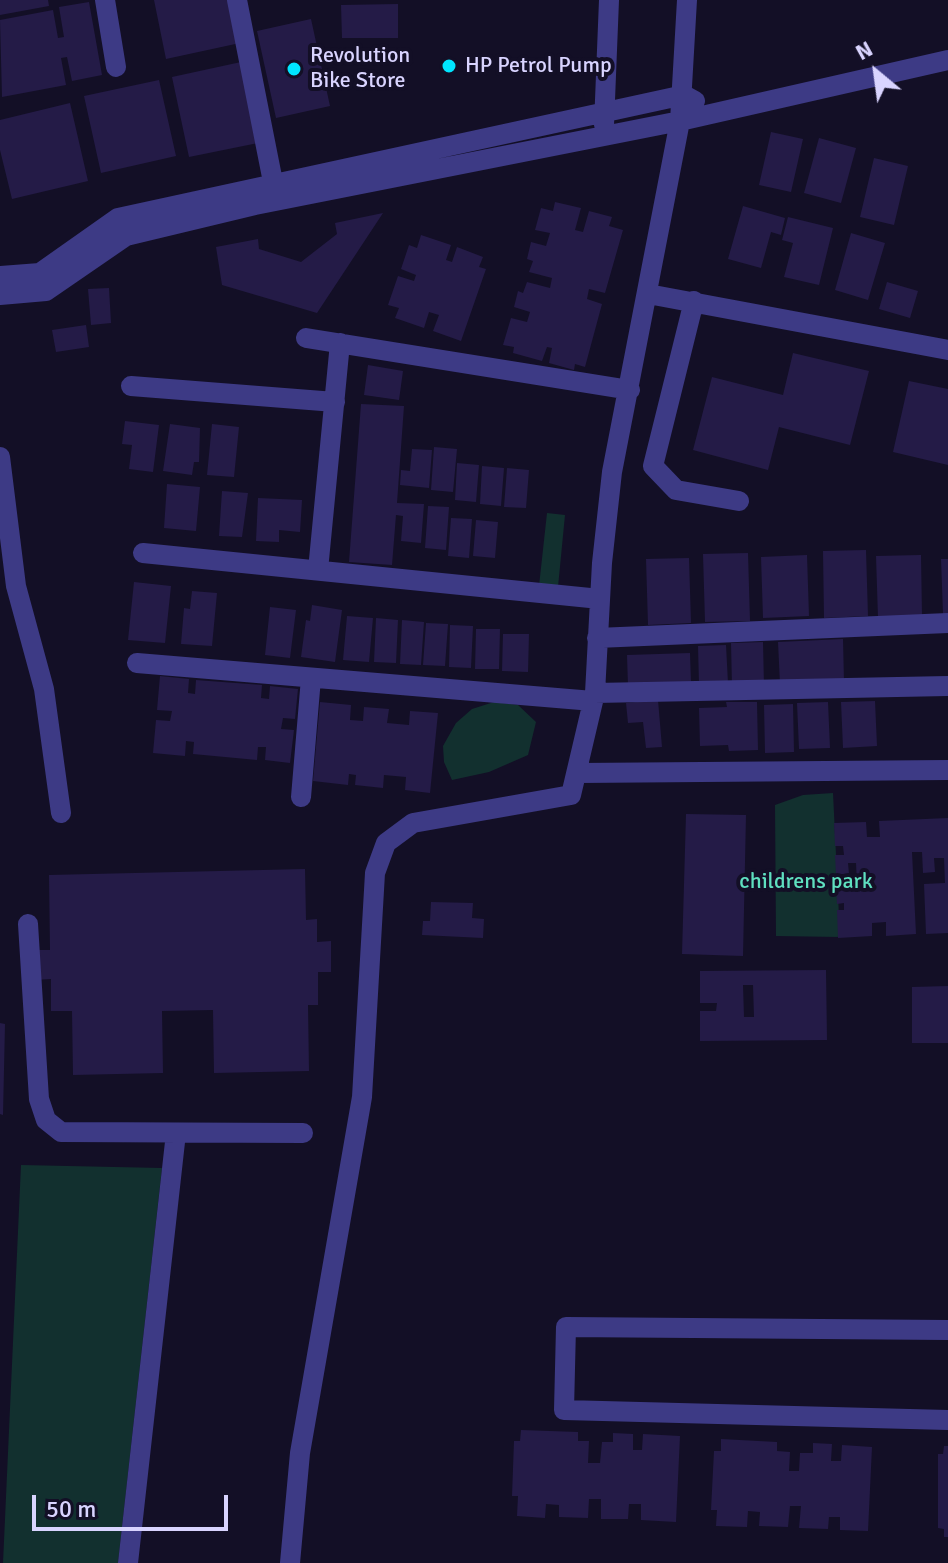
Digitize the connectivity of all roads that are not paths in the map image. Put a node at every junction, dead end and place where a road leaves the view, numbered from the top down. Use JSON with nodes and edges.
{"nodes":[{"id":1,"x":105,"y":0,"type":"edge"},
{"id":2,"x":237,"y":0,"type":"edge"},
{"id":3,"x":609,"y":0,"type":"edge"},
{"id":4,"x":687,"y":0,"type":"edge"},
{"id":5,"x":948,"y":60,"type":"edge"},
{"id":6,"x":116,"y":67,"type":"dead end"},
{"id":7,"x":684,"y":95,"type":"junction"},
{"id":8,"x":712,"y":112,"type":"junction"},
{"id":9,"x":604,"y":113,"type":"junction"},
{"id":10,"x":680,"y":121,"type":"junction"},
{"id":11,"x":603,"y":137,"type":"junction"},
{"id":12,"x":273,"y":182,"type":"junction"},
{"id":13,"x":0,"y":276,"type":"edge"},
{"id":14,"x":648,"y":294,"type":"junction"},
{"id":15,"x":0,"y":295,"type":"edge"},
{"id":16,"x":694,"y":301,"type":"junction"},
{"id":17,"x":306,"y":338,"type":"dead end"},
{"id":18,"x":340,"y":343,"type":"junction"},
{"id":19,"x":948,"y":350,"type":"edge"},
{"id":20,"x":131,"y":386,"type":"dead end"},
{"id":21,"x":630,"y":390,"type":"junction"},
{"id":22,"x":335,"y":402,"type":"junction"},
{"id":23,"x":0,"y":457,"type":"edge"},
{"id":24,"x":739,"y":501,"type":"dead end"},
{"id":25,"x":143,"y":553,"type":"dead end"},
{"id":26,"x":318,"y":570,"type":"junction"},
{"id":27,"x":600,"y":599,"type":"junction"},
{"id":28,"x":948,"y":623,"type":"edge"},
{"id":29,"x":597,"y":638,"type":"junction"},
{"id":30,"x":137,"y":663,"type":"dead end"},
{"id":31,"x":311,"y":678,"type":"junction"},
{"id":32,"x":948,"y":686,"type":"edge"},
{"id":33,"x":594,"y":697,"type":"junction"},
{"id":34,"x":948,"y":770,"type":"edge"},
{"id":35,"x":579,"y":773,"type":"junction"},
{"id":36,"x":301,"y":797,"type":"dead end"},
{"id":37,"x":61,"y":813,"type":"dead end"},
{"id":38,"x":28,"y":924,"type":"dead end"},
{"id":39,"x":176,"y":1133,"type":"junction"},
{"id":40,"x":303,"y":1133,"type":"dead end"},
{"id":41,"x":948,"y":1330,"type":"edge"},
{"id":42,"x":948,"y":1420,"type":"edge"},
{"id":43,"x":128,"y":1563,"type":"edge"},
{"id":44,"x":290,"y":1563,"type":"edge"}],
"edges":[{"from":1,"to":6,"type":"street"},
{"from":2,"to":12,"type":"street"},
{"from":3,"to":9,"type":"street"},
{"from":4,"to":7,"type":"street"},
{"from":5,"to":8,"type":"street"},
{"from":7,"to":8,"type":"street"},
{"from":7,"to":9,"type":"street"},
{"from":7,"to":10,"type":"street"},
{"from":8,"to":10,"type":"street"},
{"from":9,"to":11,"type":"street"},
{"from":9,"to":12,"type":"street"},
{"from":10,"to":11,"type":"street"},
{"from":10,"to":14,"type":"street"},
{"from":11,"to":15,"type":"street"},
{"from":12,"to":13,"type":"street"},
{"from":14,"to":16,"type":"street"},
{"from":14,"to":21,"type":"street"},
{"from":16,"to":19,"type":"street"},
{"from":16,"to":24,"type":"street"},
{"from":17,"to":18,"type":"street"},
{"from":18,"to":21,"type":"street"},
{"from":18,"to":22,"type":"street"},
{"from":20,"to":22,"type":"street"},
{"from":21,"to":27,"type":"street"},
{"from":22,"to":26,"type":"street"},
{"from":23,"to":37,"type":"street"},
{"from":25,"to":26,"type":"street"},
{"from":26,"to":27,"type":"street"},
{"from":27,"to":29,"type":"street"},
{"from":28,"to":29,"type":"street"},
{"from":29,"to":33,"type":"street"},
{"from":30,"to":31,"type":"street"},
{"from":31,"to":33,"type":"street"},
{"from":31,"to":36,"type":"street"},
{"from":32,"to":33,"type":"street"},
{"from":33,"to":35,"type":"street"},
{"from":34,"to":35,"type":"street"},
{"from":35,"to":44,"type":"street"},
{"from":38,"to":39,"type":"street"},
{"from":39,"to":40,"type":"street"},
{"from":39,"to":43,"type":"street"},
{"from":41,"to":42,"type":"street"}]}
